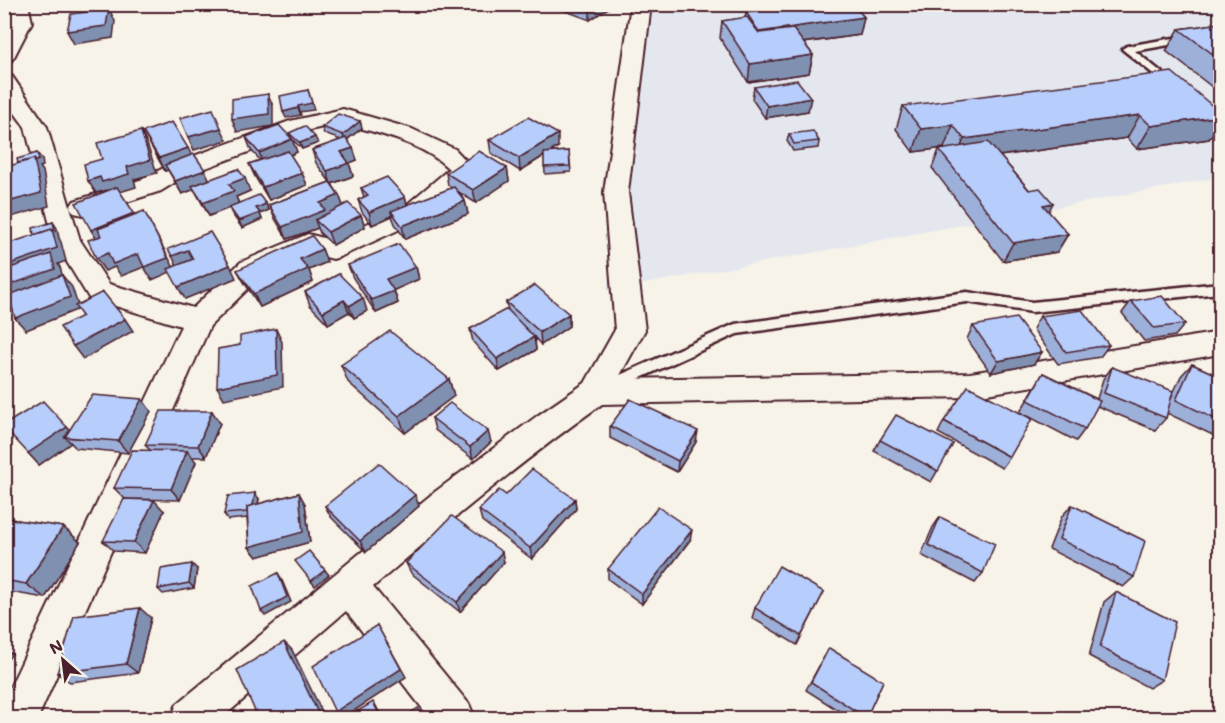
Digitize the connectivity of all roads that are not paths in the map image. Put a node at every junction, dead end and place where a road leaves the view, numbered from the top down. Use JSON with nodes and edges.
{"nodes":[{"id":1,"x":18,"y":4,"type":"edge"},
{"id":2,"x":641,"y":4,"type":"edge"},
{"id":3,"x":1221,"y":33,"type":"edge"},
{"id":4,"x":4,"y":57,"type":"edge"},
{"id":5,"x":1178,"y":91,"type":"edge"},
{"id":6,"x":9,"y":100,"type":"edge"},
{"id":7,"x":60,"y":214,"type":"junction"},
{"id":8,"x":1221,"y":288,"type":"edge"},
{"id":9,"x":198,"y":320,"type":"junction"},
{"id":10,"x":1221,"y":343,"type":"edge"},
{"id":11,"x":596,"y":392,"type":"junction"},
{"id":12,"x":349,"y":586,"type":"junction"},
{"id":13,"x":17,"y":718,"type":"edge"},
{"id":14,"x":191,"y":718,"type":"edge"},
{"id":15,"x":455,"y":718,"type":"edge"}],
"edges":[{"from":1,"to":4,"type":"street"},
{"from":2,"to":11,"type":"street"},
{"from":3,"to":5,"type":"lane"},
{"from":6,"to":7,"type":"street"},
{"from":7,"to":9,"type":"street"},
{"from":7,"to":9,"type":"street"},
{"from":8,"to":11,"type":"lane"},
{"from":9,"to":13,"type":"street"},
{"from":10,"to":11,"type":"street"},
{"from":11,"to":12,"type":"street"},
{"from":12,"to":14,"type":"street"},
{"from":12,"to":15,"type":"street"}]}
